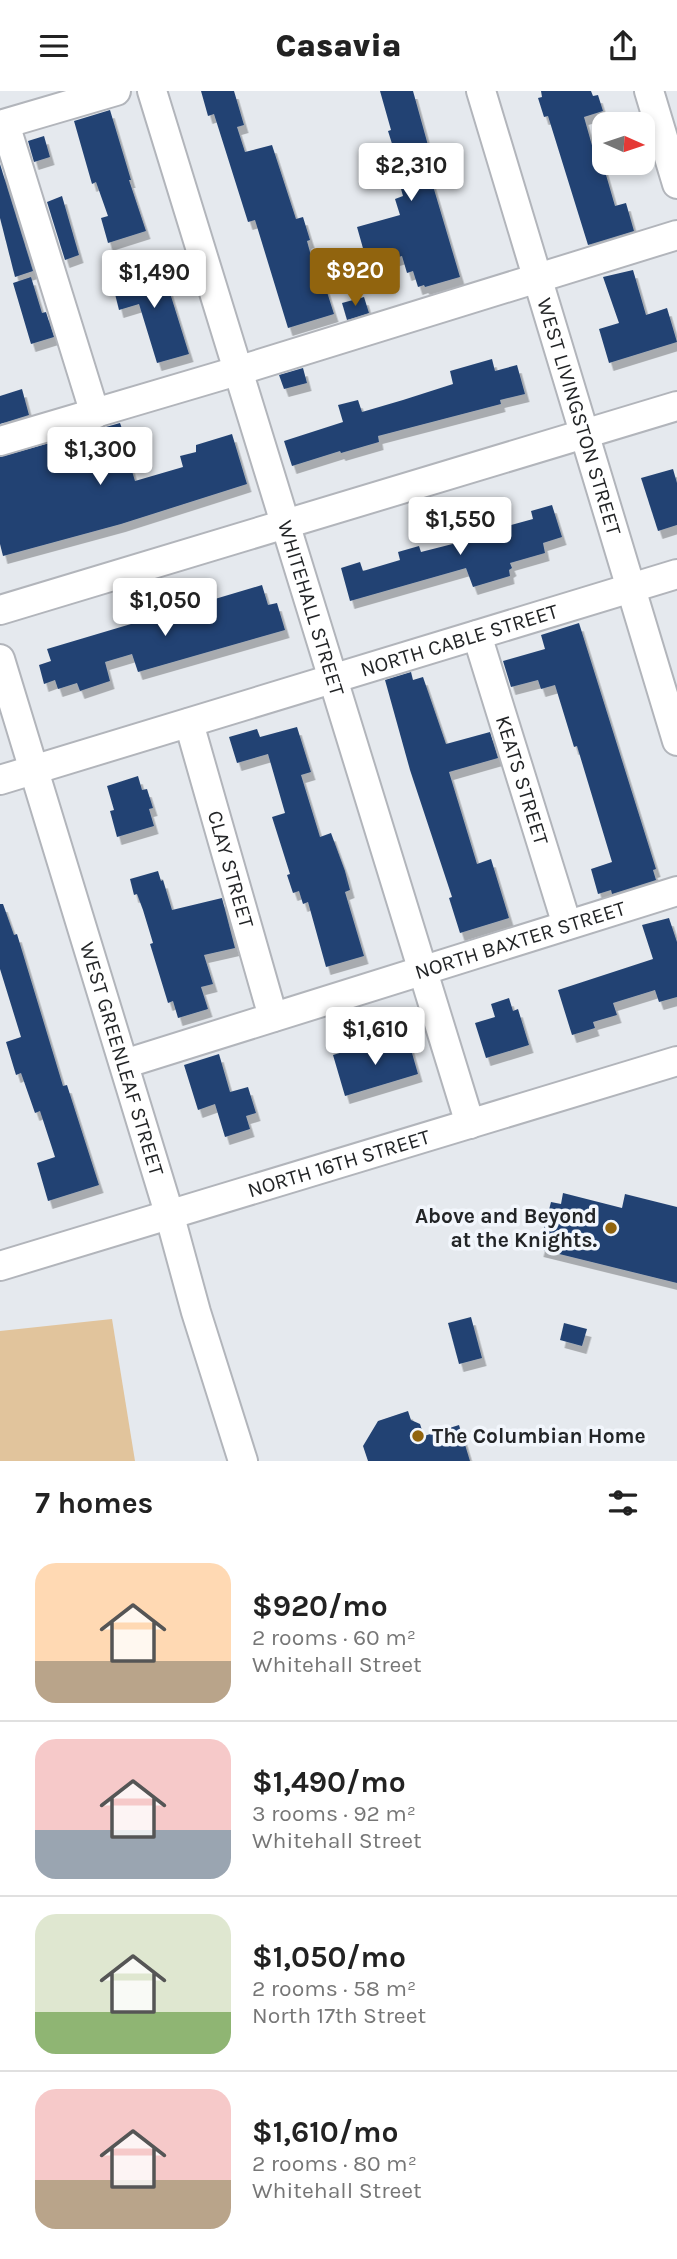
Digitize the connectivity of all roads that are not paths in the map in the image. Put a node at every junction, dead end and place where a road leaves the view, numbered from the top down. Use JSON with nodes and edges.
{"nodes":[{"id":1,"x":116,"y":91,"type":"edge"},
{"id":2,"x":152,"y":91,"type":"edge"},
{"id":3,"x":481,"y":91,"type":"edge"},
{"id":4,"x":649,"y":91,"type":"edge"},
{"id":5,"x":3,"y":125,"type":"edge"},
{"id":6,"x":677,"y":184,"type":"edge"},
{"id":7,"x":677,"y":236,"type":"edge"},
{"id":8,"x":536,"y":278,"type":"junction"},
{"id":9,"x":237,"y":371,"type":"junction"},
{"id":10,"x":677,"y":406,"type":"edge"},
{"id":11,"x":94,"y":414,"type":"junction"},
{"id":12,"x":583,"y":435,"type":"junction"},
{"id":13,"x":0,"y":442,"type":"edge"},
{"id":14,"x":284,"y":525,"type":"junction"},
{"id":15,"x":677,"y":574,"type":"edge"},
{"id":16,"x":630,"y":588,"type":"junction"},
{"id":17,"x":0,"y":610,"type":"edge"},
{"id":18,"x":477,"y":635,"type":"junction"},
{"id":19,"x":0,"y":659,"type":"edge"},
{"id":20,"x":332,"y":679,"type":"junction"},
{"id":21,"x":189,"y":723,"type":"junction"},
{"id":22,"x":677,"y":741,"type":"edge"},
{"id":23,"x":34,"y":770,"type":"junction"},
{"id":24,"x":0,"y":780,"type":"edge"},
{"id":25,"x":677,"y":891,"type":"edge"},
{"id":26,"x":566,"y":925,"type":"junction"},
{"id":27,"x":422,"y":971,"type":"junction"},
{"id":28,"x":273,"y":1017,"type":"junction"},
{"id":29,"x":677,"y":1061,"type":"edge"},
{"id":30,"x":124,"y":1064,"type":"junction"},
{"id":31,"x":470,"y":1123,"type":"junction"},
{"id":32,"x":169,"y":1213,"type":"junction"},
{"id":33,"x":0,"y":1266,"type":"edge"},
{"id":34,"x":243,"y":1461,"type":"edge"}],
"edges":[{"from":1,"to":5,"type":"street"},
{"from":2,"to":9,"type":"street","name":"WHITEHALL STREET"},
{"from":3,"to":8,"type":"street","name":"WEST LIVINGSTON STREET"},
{"from":4,"to":6,"type":"street"},
{"from":5,"to":11,"type":"street"},
{"from":7,"to":8,"type":"street"},
{"from":8,"to":9,"type":"street"},
{"from":8,"to":12,"type":"street","name":"WEST LIVINGSTON STREET"},
{"from":9,"to":11,"type":"street"},
{"from":9,"to":14,"type":"street","name":"WHITEHALL STREET"},
{"from":10,"to":12,"type":"street"},
{"from":11,"to":13,"type":"street"},
{"from":12,"to":14,"type":"street"},
{"from":12,"to":16,"type":"street","name":"WEST LIVINGSTON STREET"},
{"from":14,"to":17,"type":"street"},
{"from":14,"to":20,"type":"street","name":"WHITEHALL STREET"},
{"from":15,"to":16,"type":"street","name":"NORTH CABLE STREET"},
{"from":16,"to":18,"type":"street","name":"NORTH CABLE STREET"},
{"from":16,"to":22,"type":"street","name":"WEST LIVINGSTON STREET"},
{"from":18,"to":20,"type":"street","name":"NORTH CABLE STREET"},
{"from":18,"to":26,"type":"street","name":"KEATS STREET"},
{"from":19,"to":23,"type":"street","name":"WEST GREENLEAF STREET"},
{"from":20,"to":21,"type":"street","name":"NORTH CABLE STREET"},
{"from":20,"to":27,"type":"street","name":"WHITEHALL STREET"},
{"from":21,"to":23,"type":"street","name":"NORTH CABLE STREET"},
{"from":21,"to":28,"type":"street","name":"CLAY STREET"},
{"from":23,"to":24,"type":"street","name":"NORTH CABLE STREET"},
{"from":23,"to":30,"type":"street","name":"WEST GREENLEAF STREET"},
{"from":25,"to":26,"type":"street","name":"NORTH BAXTER STREET"},
{"from":26,"to":27,"type":"street","name":"NORTH BAXTER STREET"},
{"from":27,"to":28,"type":"street","name":"NORTH BAXTER STREET"},
{"from":27,"to":31,"type":"street","name":"WHITEHALL STREET"},
{"from":28,"to":30,"type":"street","name":"NORTH BAXTER STREET"},
{"from":29,"to":31,"type":"street","name":"NORTH 16TH STREET"},
{"from":30,"to":32,"type":"street","name":"WEST GREENLEAF STREET"},
{"from":31,"to":32,"type":"street","name":"NORTH 16TH STREET"},
{"from":32,"to":33,"type":"street","name":"NORTH 16TH STREET"},
{"from":32,"to":34,"type":"street","name":"WEST GREENLEAF STREET"}]}
